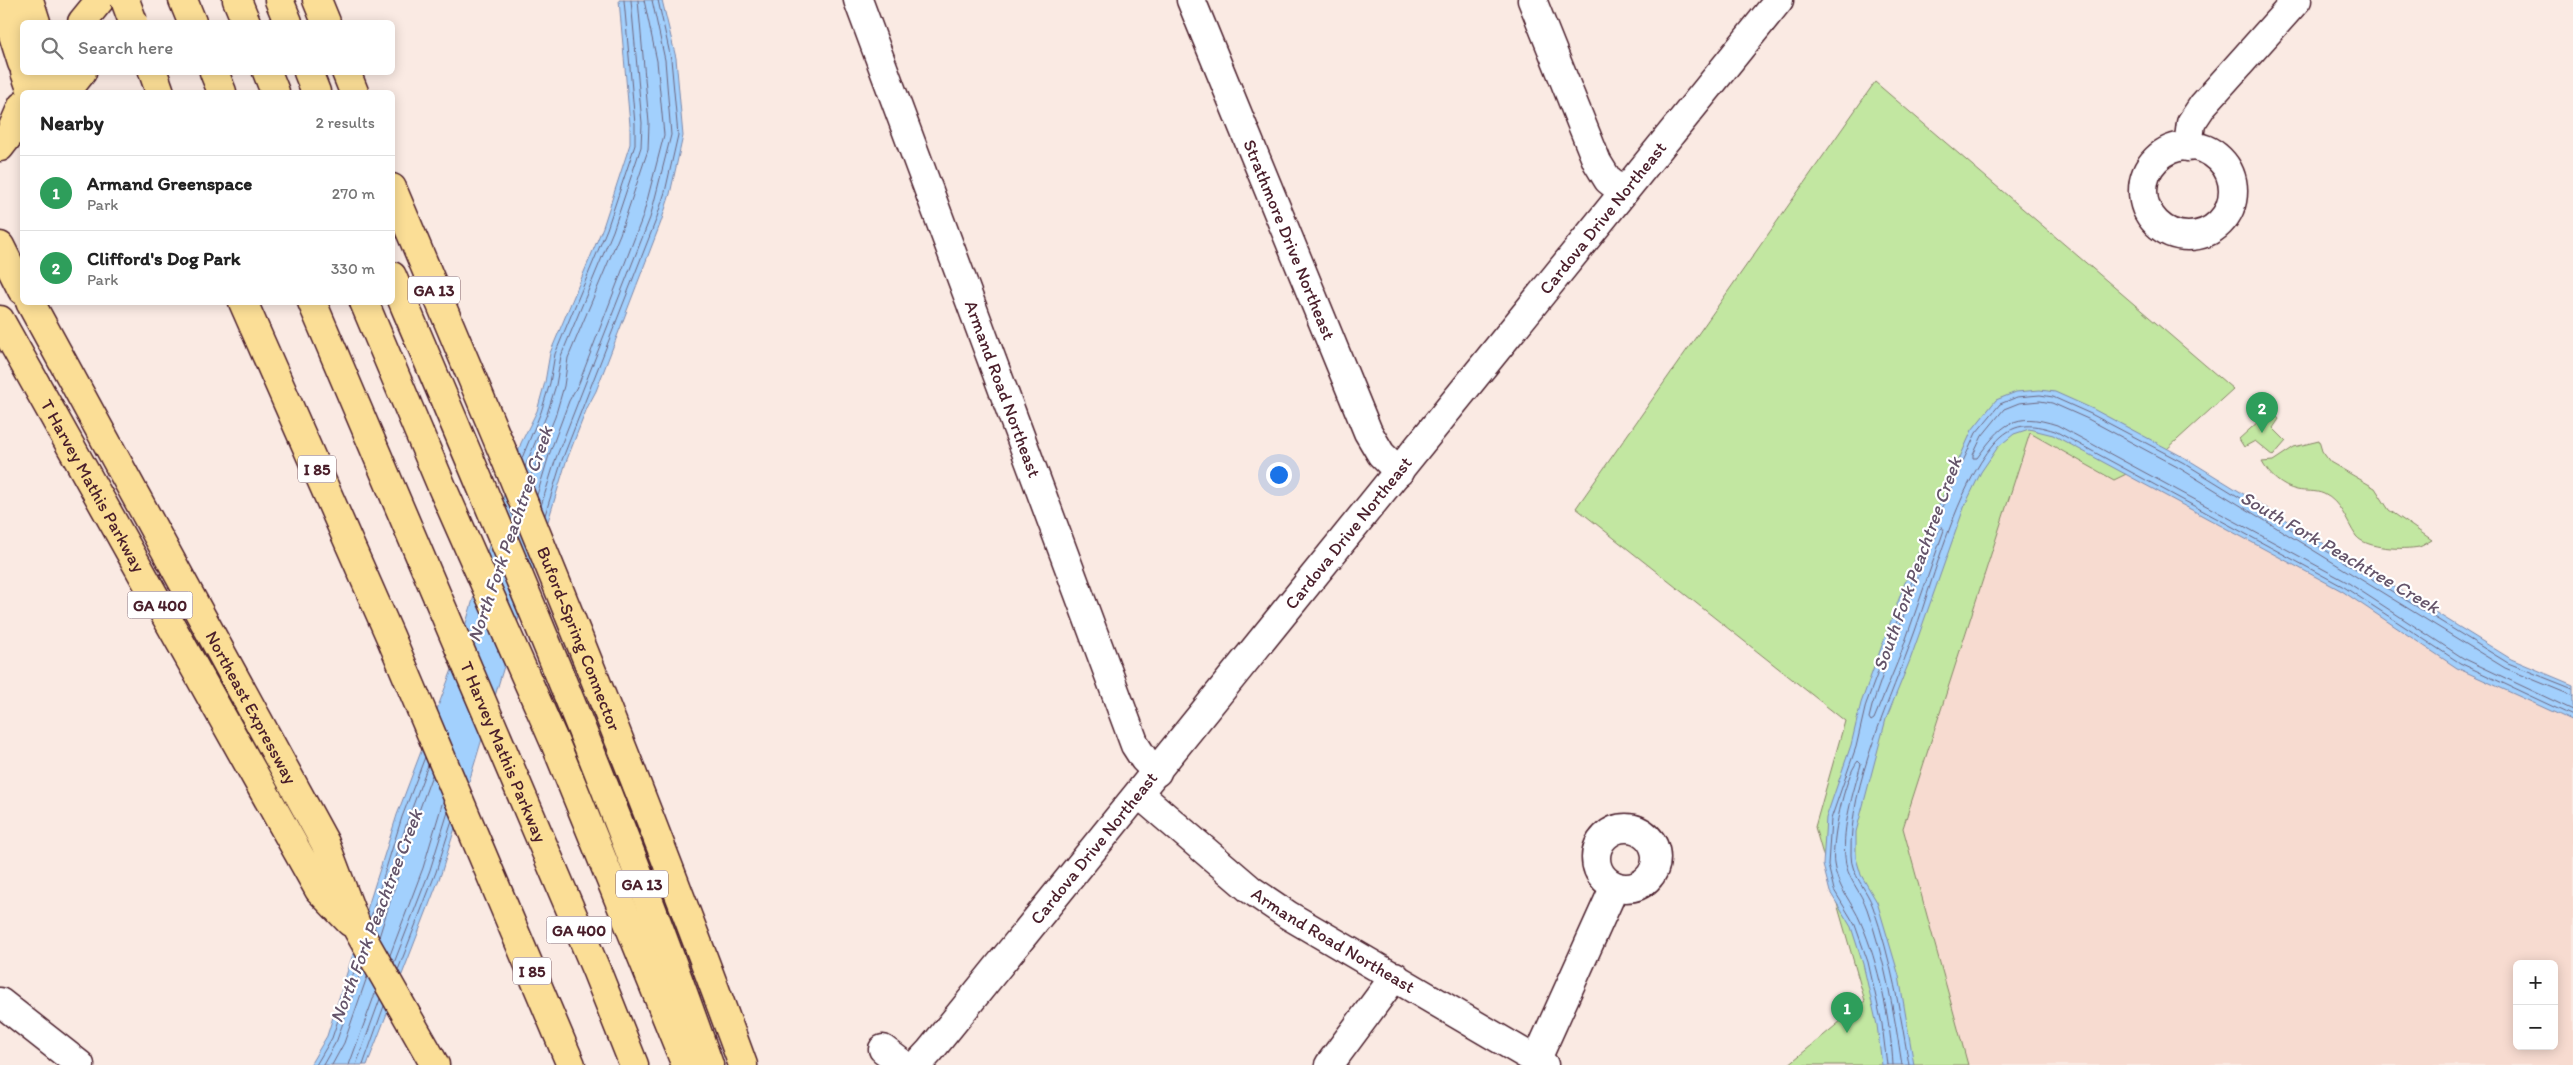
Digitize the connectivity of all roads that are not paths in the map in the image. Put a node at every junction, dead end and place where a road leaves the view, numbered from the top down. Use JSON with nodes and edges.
{"nodes":[{"id":1,"x":2,"y":0,"type":"edge"},
{"id":2,"x":29,"y":0,"type":"edge"},
{"id":3,"x":100,"y":0,"type":"edge"},
{"id":4,"x":125,"y":0,"type":"edge"},
{"id":5,"x":140,"y":0,"type":"edge"},
{"id":6,"x":183,"y":0,"type":"edge"},
{"id":7,"x":237,"y":0,"type":"edge"},
{"id":8,"x":279,"y":0,"type":"edge"},
{"id":9,"x":317,"y":0,"type":"edge"},
{"id":10,"x":858,"y":0,"type":"edge"},
{"id":11,"x":1191,"y":0,"type":"edge"},
{"id":12,"x":1532,"y":0,"type":"edge"},
{"id":13,"x":1778,"y":0,"type":"edge"},
{"id":14,"x":2297,"y":0,"type":"edge"},
{"id":15,"x":35,"y":20,"type":"edge"},
{"id":16,"x":84,"y":20,"type":"edge"},
{"id":17,"x":124,"y":20,"type":"edge"},
{"id":18,"x":132,"y":20,"type":"edge"},
{"id":19,"x":191,"y":20,"type":"edge"},
{"id":20,"x":245,"y":20,"type":"edge"},
{"id":21,"x":287,"y":20,"type":"edge"},
{"id":22,"x":325,"y":20,"type":"edge"},
{"id":23,"x":20,"y":56,"type":"edge"},
{"id":24,"x":54,"y":75,"type":"edge"},
{"id":25,"x":80,"y":75,"type":"edge"},
{"id":26,"x":154,"y":75,"type":"edge"},
{"id":27,"x":215,"y":75,"type":"edge"},
{"id":28,"x":268,"y":75,"type":"edge"},
{"id":29,"x":309,"y":75,"type":"edge"},
{"id":30,"x":347,"y":75,"type":"edge"},
{"id":31,"x":60,"y":90,"type":"edge"},
{"id":32,"x":68,"y":90,"type":"edge"},
{"id":33,"x":159,"y":90,"type":"edge"},
{"id":34,"x":221,"y":90,"type":"edge"},
{"id":35,"x":275,"y":90,"type":"edge"},
{"id":36,"x":315,"y":90,"type":"edge"},
{"id":37,"x":353,"y":90,"type":"edge"},
{"id":38,"x":20,"y":110,"type":"edge"},
{"id":39,"x":11,"y":137,"type":"edge"},
{"id":40,"x":2188,"y":147,"type":"dead end"},
{"id":41,"x":1623,"y":192,"type":"junction"},
{"id":42,"x":395,"y":195,"type":"edge"},
{"id":43,"x":4,"y":254,"type":"edge"},
{"id":44,"x":395,"y":283,"type":"edge"},
{"id":45,"x":20,"y":286,"type":"edge"},
{"id":46,"x":32,"y":305,"type":"edge"},
{"id":47,"x":244,"y":305,"type":"edge"},
{"id":48,"x":313,"y":305,"type":"edge"},
{"id":49,"x":365,"y":305,"type":"edge"},
{"id":50,"x":0,"y":320,"type":"edge"},
{"id":51,"x":1399,"y":472,"type":"junction"},
{"id":52,"x":1157,"y":772,"type":"junction"},
{"id":53,"x":1139,"y":794,"type":"junction"},
{"id":54,"x":1615,"y":886,"type":"dead end"},
{"id":55,"x":358,"y":930,"type":"junction"},
{"id":56,"x":1395,"y":976,"type":"junction"},
{"id":57,"x":0,"y":1002,"type":"edge"},
{"id":58,"x":1540,"y":1063,"type":"edge"},
{"id":59,"x":435,"y":1064,"type":"edge"},
{"id":60,"x":80,"y":1065,"type":"edge"},
{"id":61,"x":571,"y":1065,"type":"edge"},
{"id":62,"x":634,"y":1065,"type":"edge"},
{"id":63,"x":686,"y":1065,"type":"edge"},
{"id":64,"x":709,"y":1065,"type":"edge"},
{"id":65,"x":743,"y":1065,"type":"edge"},
{"id":66,"x":917,"y":1065,"type":"edge"},
{"id":67,"x":1330,"y":1065,"type":"edge"}],
"edges":[{"from":1,"to":23,"type":"main road"},
{"from":2,"to":15,"type":"main road"},
{"from":3,"to":16,"type":"main road"},
{"from":4,"to":18,"type":"main road","bridge":true},
{"from":5,"to":17,"type":"main road"},
{"from":6,"to":19,"type":"main road"},
{"from":7,"to":20,"type":"main road"},
{"from":8,"to":21,"type":"main road"},
{"from":9,"to":22,"type":"main road"},
{"from":10,"to":52,"type":"street","name":"Armand Road Northeast"},
{"from":11,"to":51,"type":"street","name":"Strathmore Drive Northeast"},
{"from":12,"to":41,"type":"street"},
{"from":13,"to":41,"type":"street","name":"Cardova Drive Northeast"},
{"from":14,"to":40,"type":"street"},
{"from":24,"to":31,"type":"main road"},
{"from":25,"to":32,"type":"main road"},
{"from":26,"to":33,"type":"main road"},
{"from":27,"to":34,"type":"main road"},
{"from":28,"to":35,"type":"main road"},
{"from":29,"to":36,"type":"main road"},
{"from":30,"to":37,"type":"main road"},
{"from":38,"to":39,"type":"main road"},
{"from":41,"to":51,"type":"street","name":"Cardova Drive Northeast"},
{"from":42,"to":65,"type":"main road","name":"Buford-Spring Connector","number":"GA 13"},
{"from":43,"to":45,"type":"main road"},
{"from":44,"to":64,"type":"main road","name":"Buford-Spring Connector","number":"GA 13"},
{"from":46,"to":55,"type":"main road","name":"Northeast Expressway"},
{"from":47,"to":61,"type":"main road","number":"I 85"},
{"from":48,"to":62,"type":"main road","name":"T Harvey Mathis Parkway","number":"GA 400"},
{"from":49,"to":63,"type":"main road"},
{"from":50,"to":55,"type":"main road","name":"T Harvey Mathis Parkway","number":"GA 400"},
{"from":51,"to":52,"type":"street","name":"Cardova Drive Northeast"},
{"from":52,"to":53,"type":"street","name":"Cardova Drive Northeast"},
{"from":53,"to":56,"type":"street","name":"Armand Road Northeast"},
{"from":53,"to":66,"type":"street","name":"Cardova Drive Northeast"},
{"from":54,"to":58,"type":"street"},
{"from":55,"to":59,"type":"main road","name":"Northeast Expressway"},
{"from":56,"to":58,"type":"street","name":"Armand Road Northeast"},
{"from":56,"to":67,"type":"street"},
{"from":57,"to":60,"type":"street"}]}
